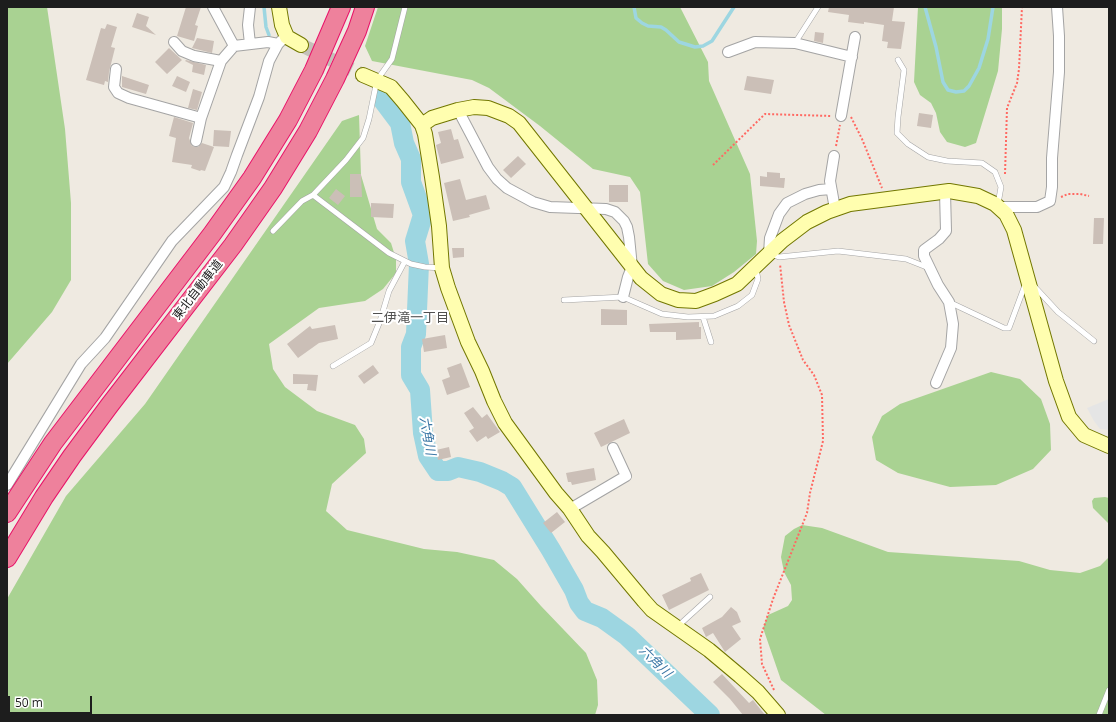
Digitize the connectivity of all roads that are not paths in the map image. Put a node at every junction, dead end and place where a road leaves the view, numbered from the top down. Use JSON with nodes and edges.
{"nodes":[{"id":1,"x":214,"y":7,"type":"edge"},
{"id":2,"x":250,"y":7,"type":"edge"},
{"id":3,"x":279,"y":7,"type":"edge"},
{"id":4,"x":341,"y":7,"type":"edge"},
{"id":5,"x":365,"y":7,"type":"edge"},
{"id":6,"x":405,"y":7,"type":"edge"},
{"id":7,"x":818,"y":7,"type":"edge"},
{"id":8,"x":1057,"y":7,"type":"edge"},
{"id":9,"x":855,"y":37,"type":"dead end"},
{"id":10,"x":282,"y":41,"type":"junction"},
{"id":11,"x":174,"y":42,"type":"dead end"},
{"id":12,"x":795,"y":42,"type":"junction"},
{"id":13,"x":250,"y":44,"type":"junction"},
{"id":14,"x":301,"y":45,"type":"tunnel mouth"},
{"id":15,"x":234,"y":46,"type":"junction"},
{"id":16,"x":728,"y":52,"type":"dead end"},
{"id":17,"x":852,"y":57,"type":"junction"},
{"id":18,"x":898,"y":60,"type":"dead end"},
{"id":19,"x":221,"y":61,"type":"junction"},
{"id":20,"x":116,"y":69,"type":"dead end"},
{"id":21,"x":363,"y":75,"type":"tunnel mouth"},
{"id":22,"x":377,"y":80,"type":"junction"},
{"id":23,"x":458,"y":110,"type":"junction"},
{"id":24,"x":841,"y":116,"type":"road end"},
{"id":25,"x":201,"y":118,"type":"junction"},
{"id":26,"x":422,"y":125,"type":"junction"},
{"id":27,"x":196,"y":141,"type":"dead end"},
{"id":28,"x":834,"y":156,"type":"road end"},
{"id":29,"x":831,"y":189,"type":"junction"},
{"id":30,"x":945,"y":192,"type":"junction"},
{"id":31,"x":313,"y":195,"type":"junction"},
{"id":32,"x":998,"y":207,"type":"junction"},
{"id":33,"x":586,"y":208,"type":"junction"},
{"id":34,"x":835,"y":209,"type":"junction"},
{"id":35,"x":273,"y":231,"type":"dead end"},
{"id":36,"x":774,"y":255,"type":"junction"},
{"id":37,"x":405,"y":261,"type":"junction"},
{"id":38,"x":755,"y":266,"type":"junction"},
{"id":39,"x":632,"y":267,"type":"junction"},
{"id":40,"x":442,"y":268,"type":"junction"},
{"id":41,"x":930,"y":269,"type":"junction"},
{"id":42,"x":1029,"y":281,"type":"junction"},
{"id":43,"x":623,"y":298,"type":"junction"},
{"id":44,"x":564,"y":300,"type":"dead end"},
{"id":45,"x":949,"y":302,"type":"junction"},
{"id":46,"x":703,"y":317,"type":"junction"},
{"id":47,"x":1094,"y":341,"type":"dead end"},
{"id":48,"x":711,"y":342,"type":"dead end"},
{"id":49,"x":332,"y":366,"type":"dead end"},
{"id":50,"x":936,"y":382,"type":"dead end"},
{"id":51,"x":1109,"y":446,"type":"edge"},
{"id":52,"x":613,"y":448,"type":"dead end"},
{"id":53,"x":7,"y":485,"type":"edge"},
{"id":54,"x":570,"y":509,"type":"junction"},
{"id":55,"x":7,"y":513,"type":"edge"},
{"id":56,"x":7,"y":558,"type":"edge"},
{"id":57,"x":710,"y":597,"type":"dead end"},
{"id":58,"x":676,"y":627,"type":"junction"},
{"id":59,"x":1109,"y":690,"type":"edge"},
{"id":60,"x":778,"y":715,"type":"edge"},
{"id":61,"x":1099,"y":715,"type":"edge"}],
"edges":[{"from":1,"to":15,"type":"street"},
{"from":2,"to":13,"type":"street"},
{"from":3,"to":10,"type":"street"},
{"from":4,"to":55,"type":"highway","name":"東北自動車道"},
{"from":5,"to":56,"type":"highway","name":"東北自動車道"},
{"from":6,"to":22,"type":"lane"},
{"from":7,"to":12,"type":"lane"},
{"from":8,"to":32,"type":"street"},
{"from":9,"to":17,"type":"street"},
{"from":10,"to":13,"type":"street"},
{"from":10,"to":14,"type":"street"},
{"from":10,"to":53,"type":"street"},
{"from":11,"to":19,"type":"street"},
{"from":12,"to":16,"type":"street"},
{"from":12,"to":17,"type":"street"},
{"from":13,"to":15,"type":"street"},
{"from":15,"to":19,"type":"street"},
{"from":17,"to":24,"type":"street"},
{"from":18,"to":32,"type":"lane"},
{"from":19,"to":25,"type":"street"},
{"from":20,"to":25,"type":"street"},
{"from":21,"to":22,"type":"street"},
{"from":22,"to":26,"type":"street"},
{"from":22,"to":31,"type":"lane"},
{"from":23,"to":26,"type":"street"},
{"from":23,"to":33,"type":"street"},
{"from":23,"to":33,"type":"street"},
{"from":25,"to":27,"type":"street"},
{"from":26,"to":40,"type":"street"},
{"from":28,"to":29,"type":"street"},
{"from":29,"to":34,"type":"street"},
{"from":29,"to":36,"type":"street"},
{"from":30,"to":32,"type":"street"},
{"from":30,"to":34,"type":"street"},
{"from":30,"to":41,"type":"street"},
{"from":31,"to":35,"type":"lane"},
{"from":31,"to":37,"type":"lane"},
{"from":32,"to":42,"type":"street"},
{"from":33,"to":39,"type":"street"},
{"from":33,"to":39,"type":"street"},
{"from":34,"to":36,"type":"street"},
{"from":36,"to":38,"type":"street"},
{"from":36,"to":41,"type":"lane"},
{"from":37,"to":40,"type":"lane"},
{"from":37,"to":49,"type":"lane"},
{"from":38,"to":39,"type":"street"},
{"from":38,"to":46,"type":"lane"},
{"from":39,"to":43,"type":"street"},
{"from":40,"to":54,"type":"street"},
{"from":41,"to":45,"type":"street"},
{"from":42,"to":45,"type":"lane"},
{"from":42,"to":47,"type":"lane"},
{"from":42,"to":51,"type":"street"},
{"from":43,"to":44,"type":"lane"},
{"from":43,"to":46,"type":"lane"},
{"from":45,"to":50,"type":"street"},
{"from":46,"to":48,"type":"lane"},
{"from":52,"to":54,"type":"street"},
{"from":54,"to":58,"type":"street"},
{"from":57,"to":58,"type":"lane"},
{"from":58,"to":60,"type":"street"},
{"from":59,"to":61,"type":"lane"}]}
